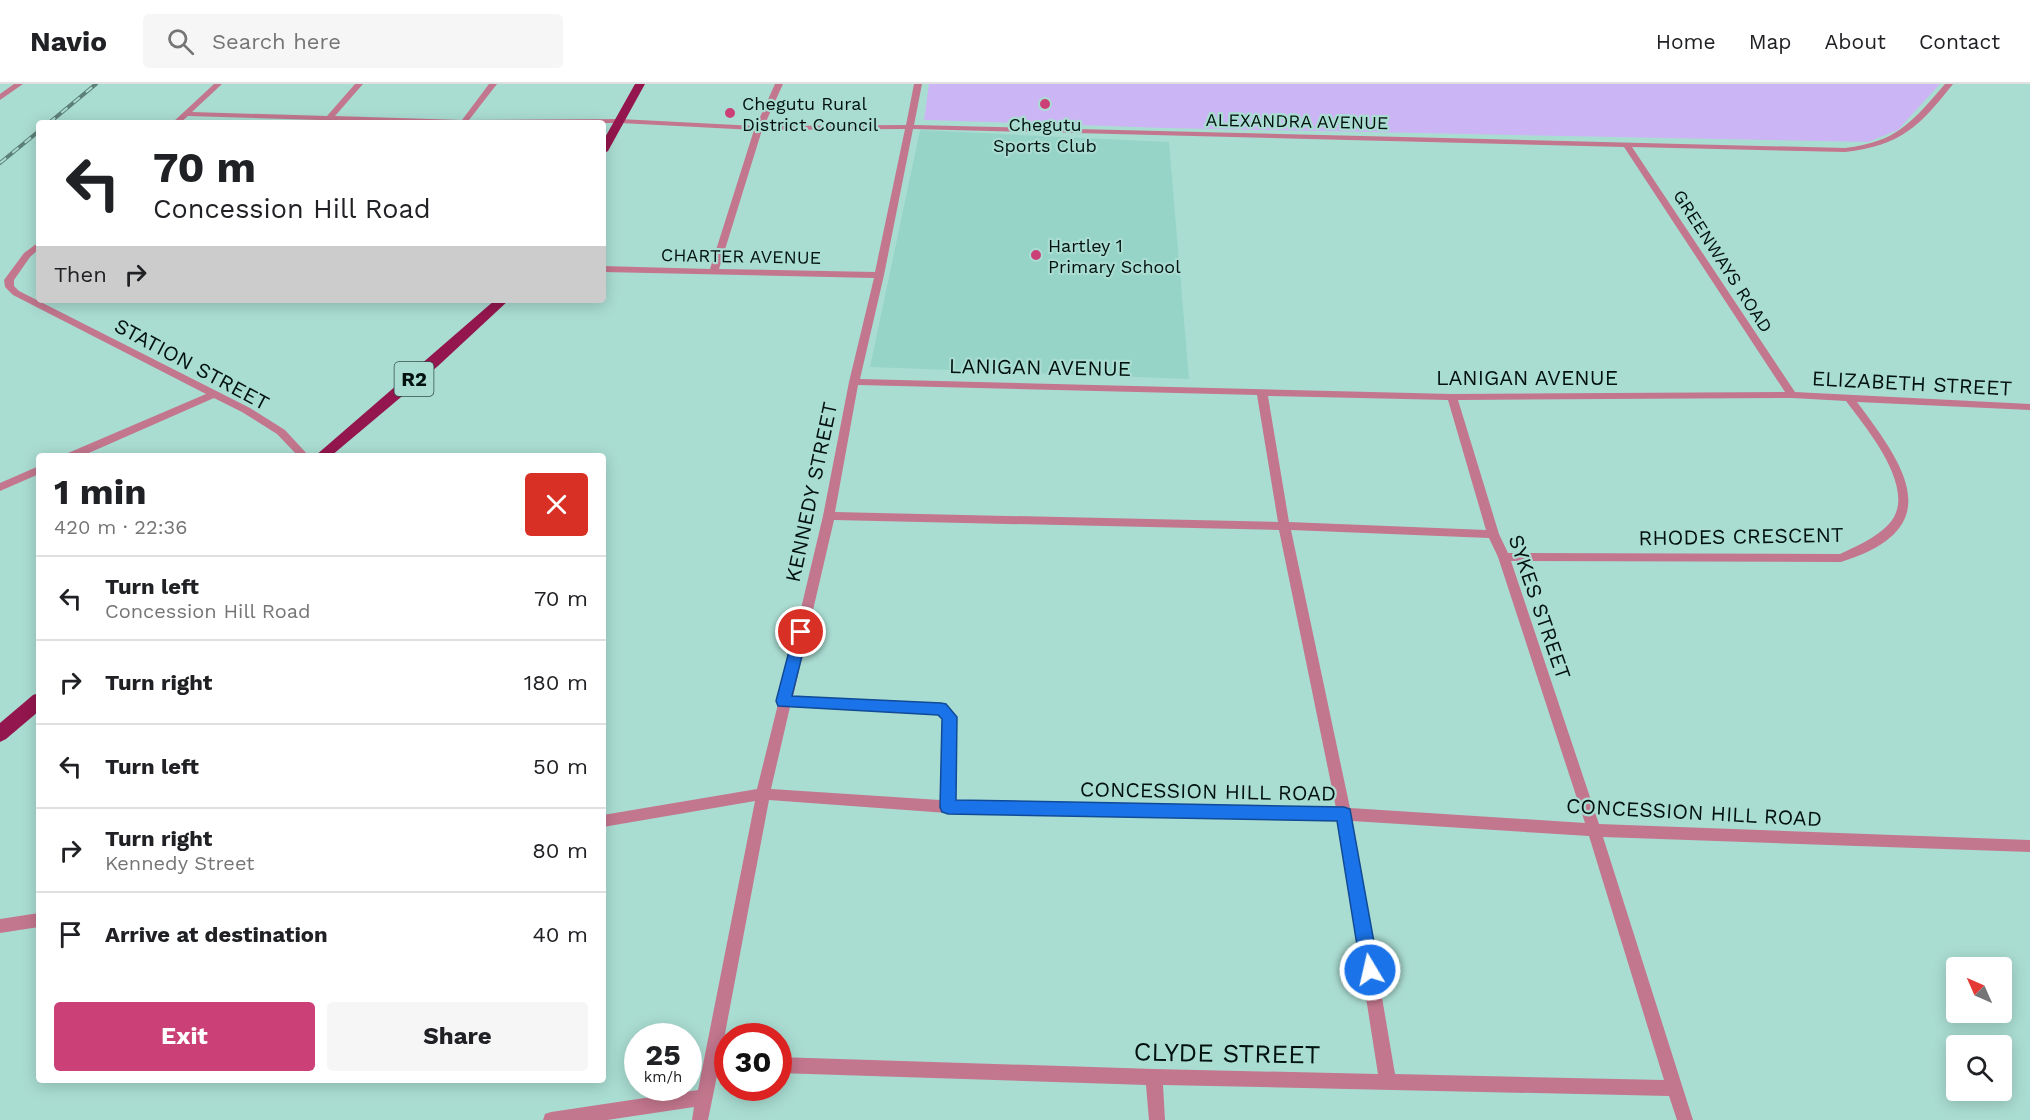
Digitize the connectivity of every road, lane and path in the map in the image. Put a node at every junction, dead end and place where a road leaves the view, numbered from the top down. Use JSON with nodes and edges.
{"nodes":[{"id":1,"x":19,"y":84,"type":"edge"},
{"id":2,"x":218,"y":84,"type":"edge"},
{"id":3,"x":359,"y":84,"type":"edge"},
{"id":4,"x":493,"y":84,"type":"edge"},
{"id":5,"x":640,"y":84,"type":"edge"},
{"id":6,"x":778,"y":84,"type":"edge"},
{"id":7,"x":918,"y":84,"type":"edge"},
{"id":8,"x":1949,"y":84,"type":"edge"},
{"id":9,"x":0,"y":98,"type":"edge"},
{"id":10,"x":185,"y":114,"type":"junction"},
{"id":11,"x":179,"y":120,"type":"edge"},
{"id":12,"x":326,"y":120,"type":"edge"},
{"id":13,"x":465,"y":120,"type":"edge"},
{"id":14,"x":606,"y":121,"type":"edge"},
{"id":15,"x":620,"y":121,"type":"junction"},
{"id":16,"x":759,"y":128,"type":"junction"},
{"id":17,"x":909,"y":128,"type":"junction"},
{"id":18,"x":1626,"y":144,"type":"junction"},
{"id":19,"x":606,"y":146,"type":"edge"},
{"id":20,"x":36,"y":248,"type":"edge"},
{"id":21,"x":27,"y":255,"type":"junction"},
{"id":22,"x":36,"y":255,"type":"edge"},
{"id":23,"x":606,"y":269,"type":"edge"},
{"id":24,"x":713,"y":272,"type":"junction"},
{"id":25,"x":879,"y":275,"type":"junction"},
{"id":26,"x":500,"y":303,"type":"edge"},
{"id":27,"x":854,"y":381,"type":"junction"},
{"id":28,"x":1262,"y":392,"type":"junction"},
{"id":29,"x":215,"y":394,"type":"junction"},
{"id":30,"x":1792,"y":395,"type":"junction"},
{"id":31,"x":1452,"y":397,"type":"junction"},
{"id":32,"x":1849,"y":398,"type":"junction"},
{"id":33,"x":2030,"y":406,"type":"edge"},
{"id":34,"x":79,"y":453,"type":"edge"},
{"id":35,"x":301,"y":453,"type":"edge"},
{"id":36,"x":326,"y":453,"type":"edge"},
{"id":37,"x":36,"y":471,"type":"edge"},
{"id":38,"x":0,"y":487,"type":"edge"},
{"id":39,"x":829,"y":516,"type":"junction"},
{"id":40,"x":1284,"y":526,"type":"junction"},
{"id":41,"x":1494,"y":534,"type":"junction"},
{"id":42,"x":1504,"y":557,"type":"junction"},
{"id":43,"x":783,"y":701,"type":"junction"},
{"id":44,"x":36,"y":703,"type":"edge"},
{"id":45,"x":0,"y":734,"type":"edge"},
{"id":46,"x":763,"y":794,"type":"junction"},
{"id":47,"x":948,"y":807,"type":"junction"},
{"id":48,"x":1344,"y":814,"type":"junction"},
{"id":49,"x":606,"y":821,"type":"edge"},
{"id":50,"x":1594,"y":830,"type":"junction"},
{"id":51,"x":2030,"y":846,"type":"edge"},
{"id":52,"x":36,"y":920,"type":"edge"},
{"id":53,"x":0,"y":926,"type":"edge"},
{"id":54,"x":726,"y":1023,"type":"edge"},
{"id":55,"x":792,"y":1065,"type":"edge"},
{"id":56,"x":714,"y":1077,"type":"edge"},
{"id":57,"x":1154,"y":1077,"type":"junction"},
{"id":58,"x":1388,"y":1082,"type":"junction"},
{"id":59,"x":1674,"y":1088,"type":"junction"},
{"id":60,"x":705,"y":1097,"type":"junction"},
{"id":61,"x":551,"y":1120,"type":"edge"},
{"id":62,"x":700,"y":1120,"type":"edge"},
{"id":63,"x":1157,"y":1120,"type":"edge"},
{"id":64,"x":1685,"y":1120,"type":"edge"}],
"edges":[{"from":1,"to":9,"type":"street"},
{"from":2,"to":10,"type":"street"},
{"from":3,"to":12,"type":"street"},
{"from":4,"to":13,"type":"street"},
{"from":5,"to":15,"type":"highway"},
{"from":6,"to":16,"type":"street"},
{"from":7,"to":17,"type":"street","name":"KENNEDY STREET"},
{"from":8,"to":18,"type":"street","name":"ALEXANDRA AVENUE"},
{"from":10,"to":11,"type":"street"},
{"from":10,"to":12,"type":"street","name":"ALEXANDRA AVENUE"},
{"from":14,"to":15,"type":"street","name":"ALEXANDRA AVENUE"},
{"from":15,"to":16,"type":"street","name":"ALEXANDRA AVENUE"},
{"from":15,"to":19,"type":"highway"},
{"from":16,"to":17,"type":"street","name":"ALEXANDRA AVENUE"},
{"from":16,"to":24,"type":"street"},
{"from":17,"to":18,"type":"street","name":"ALEXANDRA AVENUE"},
{"from":17,"to":25,"type":"street","name":"KENNEDY STREET"},
{"from":18,"to":30,"type":"street","name":"GREENWAYS ROAD"},
{"from":20,"to":21,"type":"street","name":"STATION STREET"},
{"from":21,"to":22,"type":"street"},
{"from":21,"to":29,"type":"street","name":"STATION STREET"},
{"from":23,"to":24,"type":"street","name":"CHARTER AVENUE"},
{"from":24,"to":25,"type":"street","name":"CHARTER AVENUE"},
{"from":25,"to":27,"type":"street","name":"KENNEDY STREET"},
{"from":26,"to":36,"type":"highway","number":"R2"},
{"from":27,"to":28,"type":"street","name":"LANIGAN AVENUE"},
{"from":27,"to":39,"type":"street","name":"KENNEDY STREET"},
{"from":28,"to":31,"type":"street","name":"LANIGAN AVENUE"},
{"from":28,"to":40,"type":"street"},
{"from":29,"to":34,"type":"street"},
{"from":29,"to":35,"type":"street","name":"STATION STREET"},
{"from":30,"to":31,"type":"street","name":"LANIGAN AVENUE"},
{"from":30,"to":32,"type":"street","name":"ELIZABETH STREET"},
{"from":31,"to":41,"type":"street","name":"SYKES STREET"},
{"from":32,"to":33,"type":"street","name":"ELIZABETH STREET"},
{"from":32,"to":42,"type":"street","name":"RHODES CRESCENT"},
{"from":37,"to":38,"type":"street"},
{"from":39,"to":40,"type":"street"},
{"from":39,"to":43,"type":"street","name":"KENNEDY STREET"},
{"from":40,"to":41,"type":"street"},
{"from":40,"to":48,"type":"street"},
{"from":41,"to":42,"type":"street","name":"SYKES STREET"},
{"from":42,"to":50,"type":"street","name":"SYKES STREET"},
{"from":43,"to":46,"type":"street","name":"KENNEDY STREET"},
{"from":43,"to":47,"type":"street"},
{"from":44,"to":45,"type":"highway"},
{"from":46,"to":47,"type":"street","name":"CONCESSION HILL ROAD"},
{"from":46,"to":49,"type":"street","name":"CONCESSION HILL ROAD"},
{"from":46,"to":54,"type":"street","name":"KENNEDY STREET"},
{"from":47,"to":48,"type":"street","name":"CONCESSION HILL ROAD"},
{"from":48,"to":50,"type":"street","name":"CONCESSION HILL ROAD"},
{"from":48,"to":58,"type":"street"},
{"from":50,"to":51,"type":"street","name":"CONCESSION HILL ROAD"},
{"from":50,"to":59,"type":"street","name":"SYKES STREET"},
{"from":52,"to":53,"type":"street"},
{"from":55,"to":57,"type":"street","name":"CLYDE STREET"},
{"from":56,"to":60,"type":"street","name":"KENNEDY STREET"},
{"from":57,"to":58,"type":"street","name":"CLYDE STREET"},
{"from":57,"to":63,"type":"street"},
{"from":58,"to":59,"type":"street","name":"CLYDE STREET"},
{"from":59,"to":64,"type":"street","name":"SYKES STREET"},
{"from":60,"to":61,"type":"street"},
{"from":60,"to":62,"type":"street","name":"KENNEDY STREET"}]}
